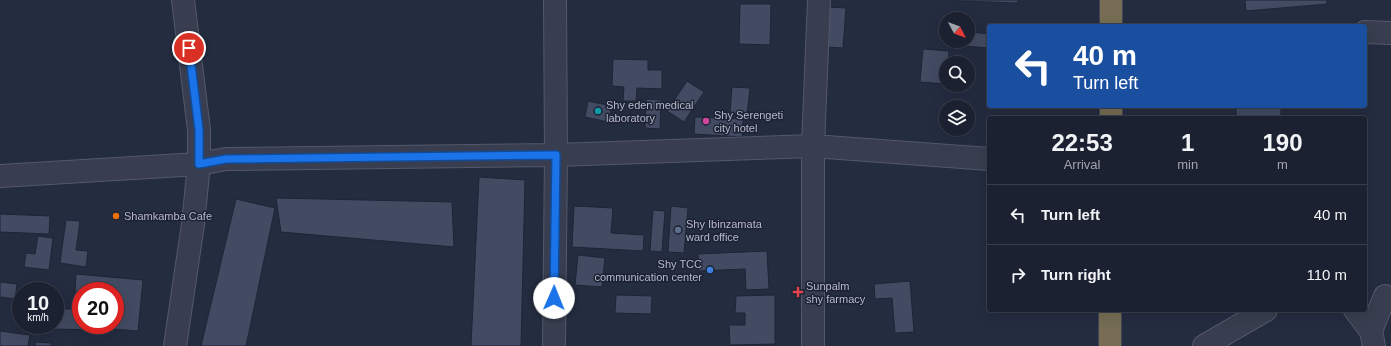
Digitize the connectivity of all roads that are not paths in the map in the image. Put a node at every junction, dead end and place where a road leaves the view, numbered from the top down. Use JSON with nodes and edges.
{"nodes":[{"id":1,"x":183,"y":0,"type":"edge"},
{"id":2,"x":555,"y":0,"type":"edge"},
{"id":3,"x":819,"y":0,"type":"edge"},
{"id":4,"x":1111,"y":0,"type":"edge"},
{"id":5,"x":1111,"y":24,"type":"edge"},
{"id":6,"x":1367,"y":32,"type":"edge"},
{"id":7,"x":1391,"y":33,"type":"edge"},
{"id":8,"x":813,"y":146,"type":"junction"},
{"id":9,"x":556,"y":155,"type":"junction"},
{"id":10,"x":987,"y":159,"type":"edge"},
{"id":11,"x":199,"y":164,"type":"junction"},
{"id":12,"x":0,"y":176,"type":"edge"},
{"id":13,"x":1380,"y":296,"type":"edge"},
{"id":14,"x":1110,"y":312,"type":"edge"},
{"id":15,"x":1263,"y":312,"type":"edge"},
{"id":16,"x":1356,"y":312,"type":"edge"},
{"id":17,"x":1372,"y":338,"type":"edge"},
{"id":18,"x":175,"y":346,"type":"edge"},
{"id":19,"x":554,"y":346,"type":"edge"},
{"id":20,"x":813,"y":346,"type":"edge"},
{"id":21,"x":1110,"y":346,"type":"edge"},
{"id":22,"x":1204,"y":346,"type":"edge"}],
"edges":[{"from":1,"to":11,"type":"street"},
{"from":2,"to":9,"type":"street"},
{"from":3,"to":8,"type":"street"},
{"from":4,"to":5,"type":"highway"},
{"from":6,"to":7,"type":"street"},
{"from":8,"to":9,"type":"street"},
{"from":8,"to":10,"type":"street"},
{"from":8,"to":20,"type":"street"},
{"from":9,"to":11,"type":"street"},
{"from":9,"to":19,"type":"street"},
{"from":11,"to":12,"type":"street"},
{"from":11,"to":18,"type":"street"},
{"from":13,"to":17,"type":"street"},
{"from":14,"to":21,"type":"highway"},
{"from":15,"to":22,"type":"street"},
{"from":16,"to":17,"type":"street"}]}
